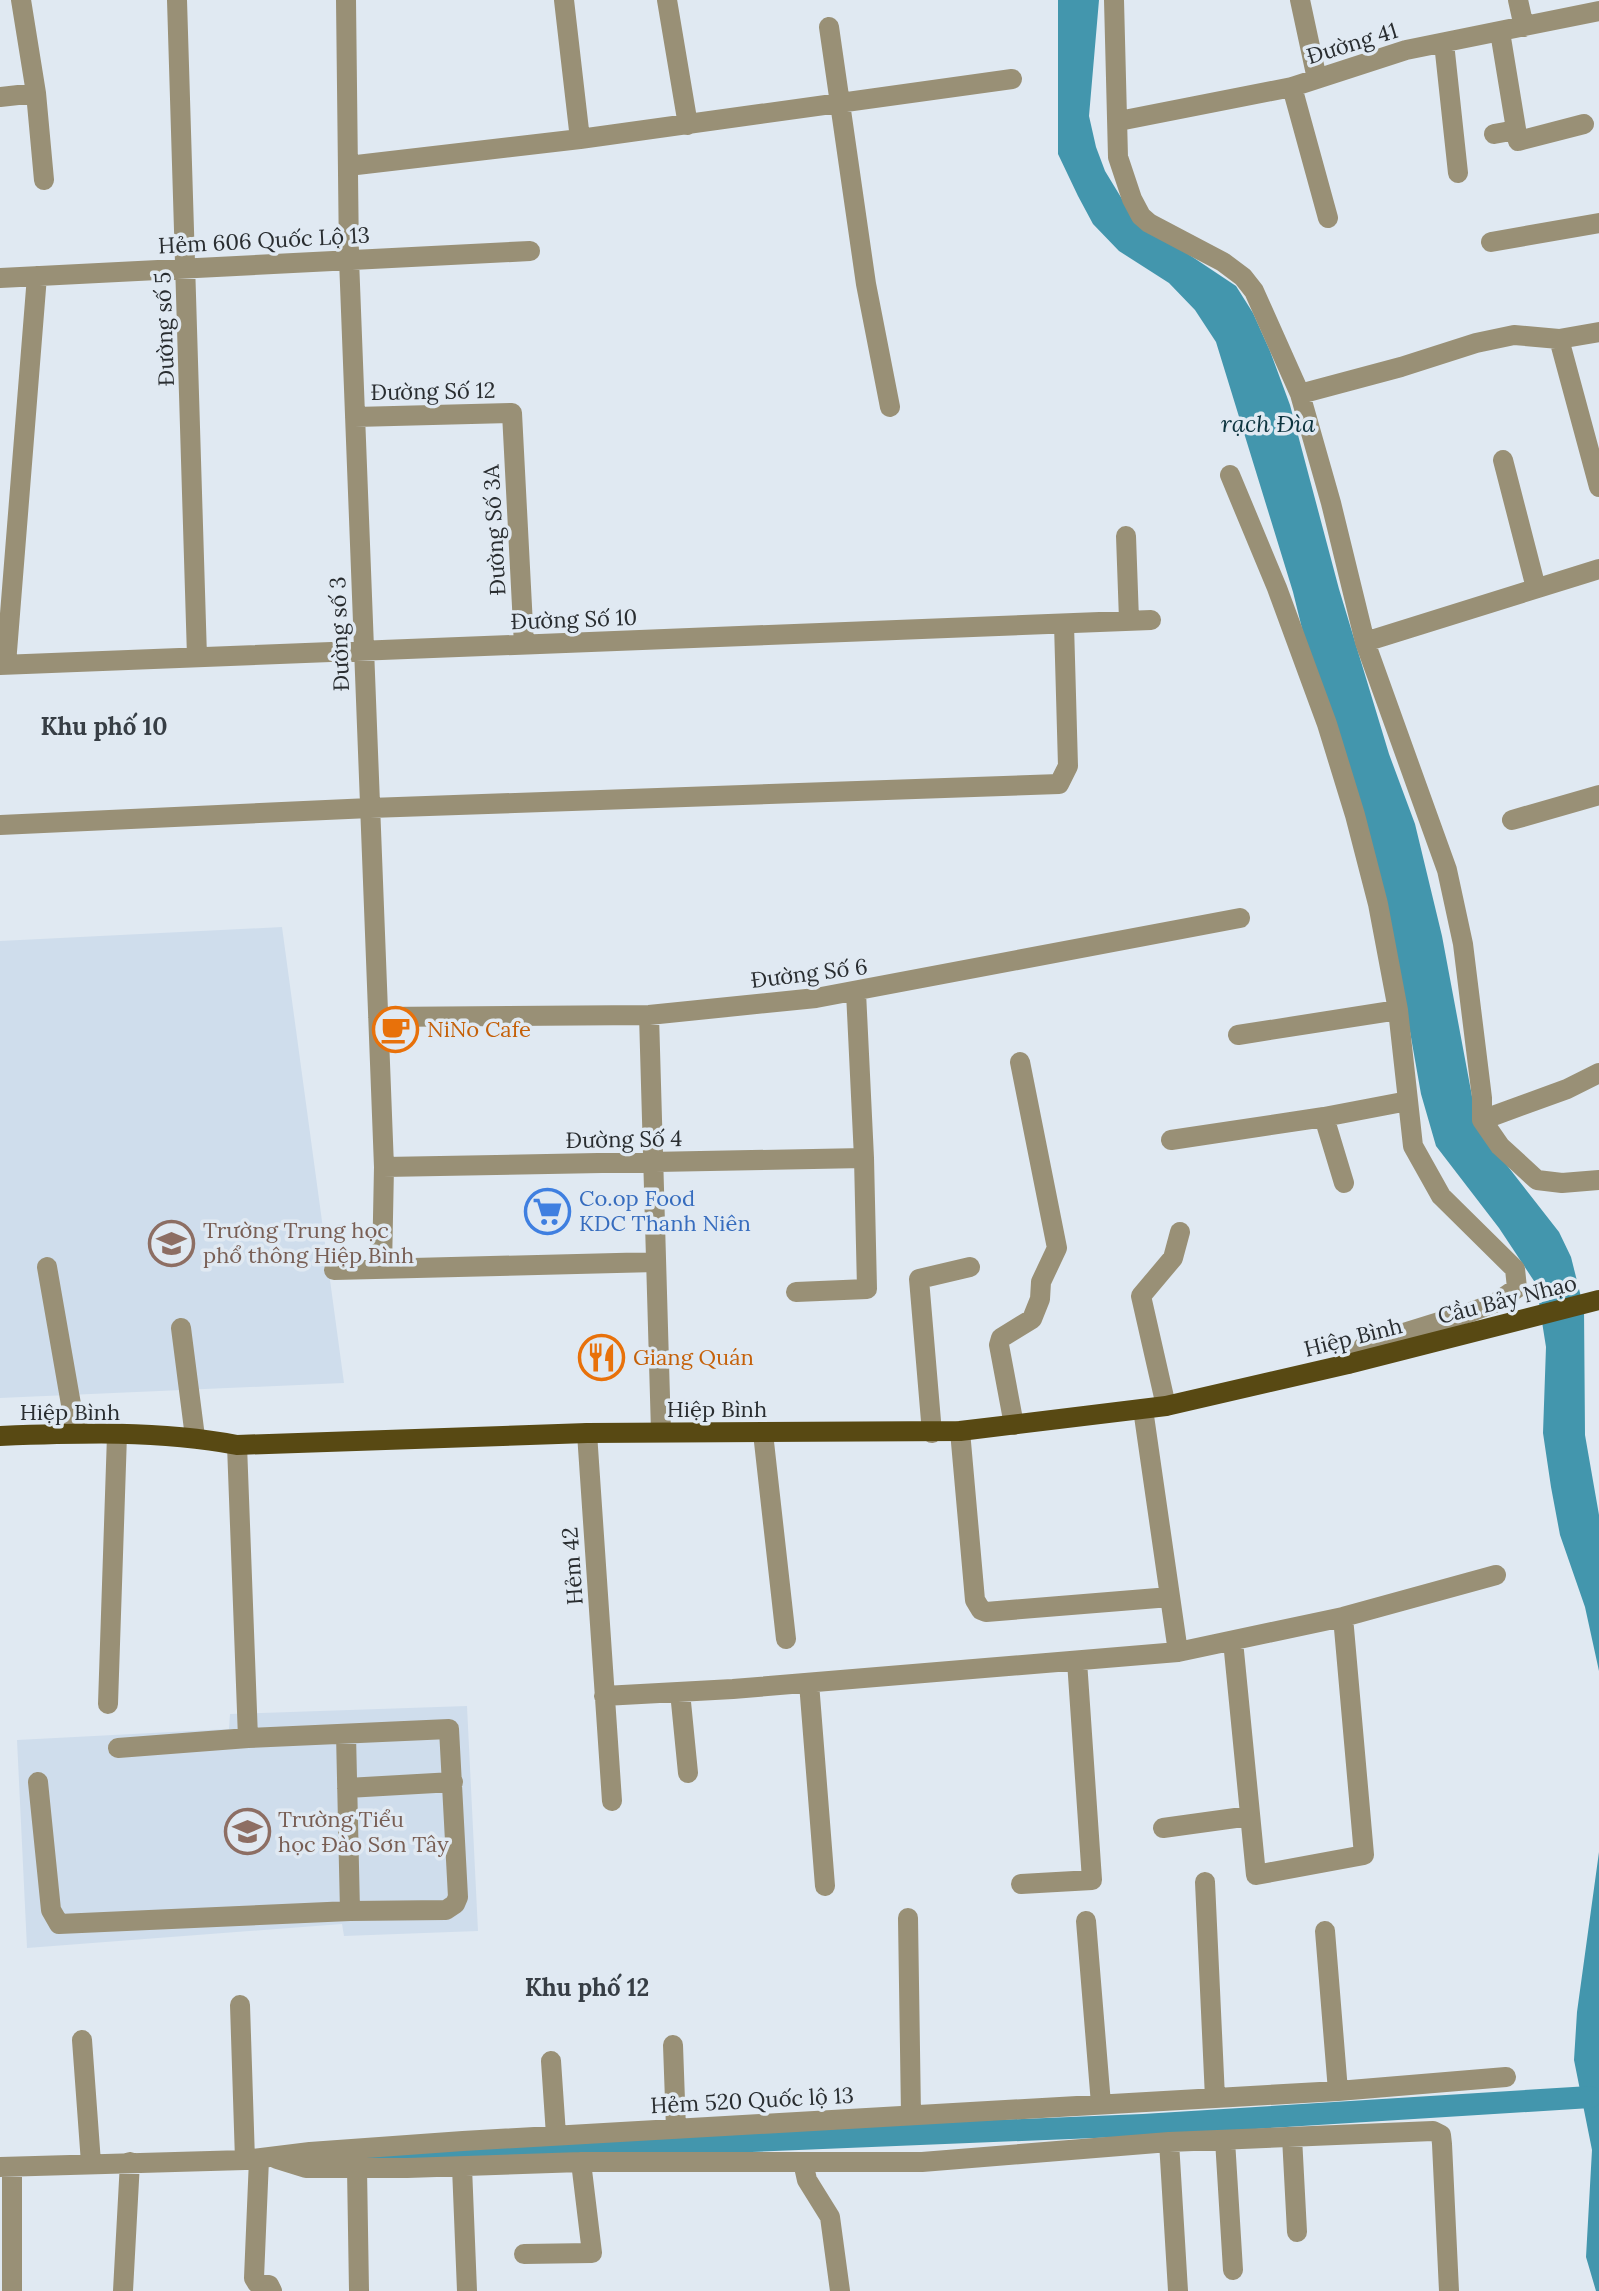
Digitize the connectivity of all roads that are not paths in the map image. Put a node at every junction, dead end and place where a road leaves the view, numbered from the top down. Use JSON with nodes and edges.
{"nodes":[{"id":1,"x":21,"y":0,"type":"edge"},
{"id":2,"x":177,"y":0,"type":"edge"},
{"id":3,"x":346,"y":0,"type":"edge"},
{"id":4,"x":564,"y":0,"type":"edge"},
{"id":5,"x":667,"y":0,"type":"edge"},
{"id":6,"x":1114,"y":0,"type":"edge"},
{"id":7,"x":1300,"y":0,"type":"edge"},
{"id":8,"x":1518,"y":0,"type":"edge"},
{"id":9,"x":1599,"y":11,"type":"edge"},
{"id":10,"x":829,"y":27,"type":"dead end"},
{"id":11,"x":1524,"y":27,"type":"junction"},
{"id":12,"x":1500,"y":32,"type":"junction"},
{"id":13,"x":1444,"y":43,"type":"junction"},
{"id":14,"x":1012,"y":79,"type":"dead end"},
{"id":15,"x":1317,"y":79,"type":"junction"},
{"id":16,"x":1292,"y":87,"type":"junction"},
{"id":17,"x":36,"y":93,"type":"junction"},
{"id":18,"x":0,"y":97,"type":"edge"},
{"id":19,"x":841,"y":105,"type":"junction"},
{"id":20,"x":1119,"y":121,"type":"junction"},
{"id":21,"x":1584,"y":124,"type":"dead end"},
{"id":22,"x":688,"y":125,"type":"junction"},
{"id":23,"x":1516,"y":130,"type":"junction"},
{"id":24,"x":1494,"y":134,"type":"dead end"},
{"id":25,"x":580,"y":139,"type":"junction"},
{"id":26,"x":348,"y":166,"type":"junction"},
{"id":27,"x":1458,"y":173,"type":"dead end"},
{"id":28,"x":44,"y":180,"type":"dead end"},
{"id":29,"x":1328,"y":218,"type":"dead end"},
{"id":30,"x":1599,"y":223,"type":"edge"},
{"id":31,"x":1491,"y":242,"type":"dead end"},
{"id":32,"x":530,"y":251,"type":"dead end"},
{"id":33,"x":349,"y":259,"type":"junction"},
{"id":34,"x":186,"y":268,"type":"junction"},
{"id":35,"x":37,"y":276,"type":"junction"},
{"id":36,"x":0,"y":278,"type":"edge"},
{"id":37,"x":1599,"y":332,"type":"edge"},
{"id":38,"x":1559,"y":339,"type":"junction"},
{"id":39,"x":1300,"y":394,"type":"junction"},
{"id":40,"x":890,"y":407,"type":"dead end"},
{"id":41,"x":512,"y":413,"type":"joint"},
{"id":42,"x":355,"y":417,"type":"junction"},
{"id":43,"x":1503,"y":460,"type":"dead end"},
{"id":44,"x":1230,"y":475,"type":"dead end"},
{"id":45,"x":1599,"y":487,"type":"edge"},
{"id":46,"x":1126,"y":536,"type":"dead end"},
{"id":47,"x":1599,"y":569,"type":"edge"},
{"id":48,"x":1536,"y":588,"type":"junction"},
{"id":49,"x":1129,"y":620,"type":"junction"},
{"id":50,"x":1151,"y":620,"type":"dead end"},
{"id":51,"x":1064,"y":624,"type":"junction"},
{"id":52,"x":1365,"y":642,"type":"junction"},
{"id":53,"x":524,"y":645,"type":"junction"},
{"id":54,"x":364,"y":651,"type":"junction"},
{"id":55,"x":197,"y":657,"type":"junction"},
{"id":56,"x":3,"y":665,"type":"edge"},
{"id":57,"x":1599,"y":795,"type":"edge"},
{"id":58,"x":370,"y":808,"type":"junction"},
{"id":59,"x":1512,"y":820,"type":"dead end"},
{"id":60,"x":0,"y":825,"type":"edge"},
{"id":61,"x":1240,"y":918,"type":"dead end"},
{"id":62,"x":856,"y":992,"type":"junction"},
{"id":63,"x":1398,"y":1010,"type":"junction"},
{"id":64,"x":649,"y":1015,"type":"junction"},
{"id":65,"x":378,"y":1017,"type":"junction"},
{"id":66,"x":1238,"y":1035,"type":"dead end"},
{"id":67,"x":1020,"y":1062,"type":"dead end"},
{"id":68,"x":1599,"y":1073,"type":"edge"},
{"id":69,"x":1408,"y":1101,"type":"junction"},
{"id":70,"x":1324,"y":1117,"type":"junction"},
{"id":71,"x":1482,"y":1120,"type":"junction"},
{"id":72,"x":1171,"y":1140,"type":"dead end"},
{"id":73,"x":864,"y":1158,"type":"junction"},
{"id":74,"x":653,"y":1163,"type":"junction"},
{"id":75,"x":384,"y":1167,"type":"junction"},
{"id":76,"x":1599,"y":1180,"type":"edge"},
{"id":77,"x":1344,"y":1183,"type":"dead end"},
{"id":78,"x":1180,"y":1232,"type":"dead end"},
{"id":79,"x":656,"y":1262,"type":"junction"},
{"id":80,"x":47,"y":1267,"type":"dead end"},
{"id":81,"x":382,"y":1267,"type":"junction"},
{"id":82,"x":970,"y":1267,"type":"dead end"},
{"id":83,"x":334,"y":1270,"type":"dead end"},
{"id":84,"x":796,"y":1292,"type":"dead end"},
{"id":85,"x":1599,"y":1300,"type":"edge"},
{"id":86,"x":181,"y":1328,"type":"dead end"},
{"id":87,"x":1427,"y":1344,"type":"joint"},
{"id":88,"x":1348,"y":1364,"type":"junction"},
{"id":89,"x":1166,"y":1406,"type":"junction"},
{"id":90,"x":1143,"y":1409,"type":"junction"},
{"id":91,"x":1014,"y":1425,"type":"junction"},
{"id":92,"x":960,"y":1431,"type":"junction"},
{"id":93,"x":661,"y":1432,"type":"junction"},
{"id":94,"x":76,"y":1433,"type":"junction"},
{"id":95,"x":587,"y":1433,"type":"junction"},
{"id":96,"x":763,"y":1433,"type":"junction"},
{"id":97,"x":932,"y":1433,"type":"junction"},
{"id":98,"x":117,"y":1435,"type":"junction"},
{"id":99,"x":0,"y":1436,"type":"edge"},
{"id":100,"x":195,"y":1437,"type":"junction"},
{"id":101,"x":237,"y":1445,"type":"junction"},
{"id":102,"x":1496,"y":1575,"type":"dead end"},
{"id":103,"x":1170,"y":1597,"type":"junction"},
{"id":104,"x":1343,"y":1617,"type":"junction"},
{"id":105,"x":786,"y":1639,"type":"dead end"},
{"id":106,"x":1233,"y":1641,"type":"junction"},
{"id":107,"x":1178,"y":1652,"type":"junction"},
{"id":108,"x":1077,"y":1661,"type":"junction"},
{"id":109,"x":809,"y":1683,"type":"junction"},
{"id":110,"x":680,"y":1692,"type":"junction"},
{"id":111,"x":604,"y":1696,"type":"junction"},
{"id":112,"x":108,"y":1704,"type":"dead end"},
{"id":113,"x":346,"y":1734,"type":"junction"},
{"id":114,"x":248,"y":1738,"type":"junction"},
{"id":115,"x":118,"y":1748,"type":"dead end"},
{"id":116,"x":688,"y":1773,"type":"dead end"},
{"id":117,"x":38,"y":1782,"type":"dead end"},
{"id":118,"x":453,"y":1782,"type":"junction"},
{"id":119,"x":347,"y":1788,"type":"junction"},
{"id":120,"x":612,"y":1801,"type":"dead end"},
{"id":121,"x":1250,"y":1816,"type":"junction"},
{"id":122,"x":1163,"y":1828,"type":"dead end"},
{"id":123,"x":1205,"y":1882,"type":"dead end"},
{"id":124,"x":1021,"y":1884,"type":"dead end"},
{"id":125,"x":825,"y":1886,"type":"dead end"},
{"id":126,"x":350,"y":1911,"type":"junction"},
{"id":127,"x":908,"y":1918,"type":"dead end"},
{"id":128,"x":1086,"y":1921,"type":"dead end"},
{"id":129,"x":1325,"y":1931,"type":"dead end"},
{"id":130,"x":240,"y":2005,"type":"dead end"},
{"id":131,"x":82,"y":2040,"type":"dead end"},
{"id":132,"x":673,"y":2045,"type":"dead end"},
{"id":133,"x":551,"y":2061,"type":"dead end"},
{"id":134,"x":1506,"y":2077,"type":"dead end"},
{"id":135,"x":1338,"y":2091,"type":"junction"},
{"id":136,"x":1215,"y":2098,"type":"junction"},
{"id":137,"x":1101,"y":2104,"type":"junction"},
{"id":138,"x":911,"y":2115,"type":"junction"},
{"id":139,"x":676,"y":2129,"type":"junction"},
{"id":140,"x":556,"y":2135,"type":"junction"},
{"id":141,"x":1292,"y":2137,"type":"junction"},
{"id":142,"x":1225,"y":2140,"type":"junction"},
{"id":143,"x":1169,"y":2142,"type":"junction"},
{"id":144,"x":259,"y":2159,"type":"junction"},
{"id":145,"x":130,"y":2162,"type":"junction"},
{"id":146,"x":581,"y":2162,"type":"junction"},
{"id":147,"x":803,"y":2162,"type":"junction"},
{"id":148,"x":91,"y":2163,"type":"junction"},
{"id":149,"x":6,"y":2167,"type":"edge"},
{"id":150,"x":462,"y":2167,"type":"junction"},
{"id":151,"x":357,"y":2168,"type":"junction"},
{"id":152,"x":1297,"y":2232,"type":"dead end"},
{"id":153,"x":524,"y":2254,"type":"dead end"},
{"id":154,"x":1233,"y":2270,"type":"dead end"},
{"id":155,"x":12,"y":2291,"type":"edge"},
{"id":156,"x":123,"y":2291,"type":"edge"},
{"id":157,"x":272,"y":2291,"type":"edge"},
{"id":158,"x":359,"y":2291,"type":"edge"},
{"id":159,"x":467,"y":2291,"type":"edge"},
{"id":160,"x":840,"y":2291,"type":"edge"},
{"id":161,"x":1178,"y":2291,"type":"edge"},
{"id":162,"x":1449,"y":2291,"type":"edge"}],
"edges":[{"from":1,"to":17,"type":"street"},
{"from":2,"to":34,"type":"street","name":"Đường số 5"},
{"from":3,"to":26,"type":"street","name":"Đường số 3"},
{"from":4,"to":25,"type":"street"},
{"from":5,"to":22,"type":"street"},
{"from":6,"to":20,"type":"street"},
{"from":7,"to":15,"type":"street"},
{"from":8,"to":11,"type":"street"},
{"from":9,"to":11,"type":"street","name":"Đường 41"},
{"from":10,"to":19,"type":"street"},
{"from":11,"to":12,"type":"street","name":"Đường 41"},
{"from":12,"to":13,"type":"street","name":"Đường 41"},
{"from":12,"to":23,"type":"street"},
{"from":13,"to":15,"type":"street","name":"Đường 41"},
{"from":13,"to":27,"type":"street"},
{"from":14,"to":19,"type":"street"},
{"from":15,"to":16,"type":"street","name":"Đường 41"},
{"from":16,"to":20,"type":"street","name":"Đường 41"},
{"from":16,"to":29,"type":"street"},
{"from":17,"to":18,"type":"street"},
{"from":17,"to":28,"type":"street"},
{"from":19,"to":22,"type":"street"},
{"from":19,"to":40,"type":"street"},
{"from":20,"to":39,"type":"street"},
{"from":21,"to":23,"type":"street"},
{"from":22,"to":25,"type":"street"},
{"from":23,"to":24,"type":"street"},
{"from":25,"to":26,"type":"street"},
{"from":26,"to":33,"type":"street","name":"Đường số 3"},
{"from":30,"to":31,"type":"street"},
{"from":32,"to":33,"type":"street","name":"Hẻm 606 Quốc Lộ 13"},
{"from":33,"to":34,"type":"street","name":"Hẻm 606 Quốc Lộ 13"},
{"from":33,"to":42,"type":"street","name":"Đường số 3"},
{"from":34,"to":35,"type":"street","name":"Hẻm 606 Quốc Lộ 13"},
{"from":34,"to":55,"type":"street","name":"Đường số 5"},
{"from":35,"to":36,"type":"street","name":"Hẻm 606 Quốc Lộ 13"},
{"from":35,"to":56,"type":"street"},
{"from":37,"to":38,"type":"street"},
{"from":38,"to":39,"type":"street"},
{"from":38,"to":45,"type":"street"},
{"from":39,"to":52,"type":"street"},
{"from":41,"to":42,"type":"street","name":"Đường Số 12"},
{"from":41,"to":53,"type":"street","name":"Đường Số 3A"},
{"from":42,"to":54,"type":"street","name":"Đường số 3"},
{"from":43,"to":48,"type":"street"},
{"from":44,"to":63,"type":"street"},
{"from":46,"to":49,"type":"street"},
{"from":47,"to":48,"type":"street"},
{"from":48,"to":52,"type":"street"},
{"from":49,"to":50,"type":"street","name":"Đường Số 10"},
{"from":49,"to":51,"type":"street","name":"Đường Số 10"},
{"from":51,"to":53,"type":"street","name":"Đường Số 10"},
{"from":51,"to":58,"type":"street"},
{"from":52,"to":71,"type":"street"},
{"from":53,"to":54,"type":"street","name":"Đường Số 10"},
{"from":54,"to":55,"type":"street","name":"Đường Số 10"},
{"from":54,"to":58,"type":"street","name":"Đường số 3"},
{"from":55,"to":56,"type":"street","name":"Đường Số 10"},
{"from":57,"to":59,"type":"street"},
{"from":58,"to":60,"type":"street"},
{"from":58,"to":65,"type":"street","name":"Đường số 3"},
{"from":61,"to":62,"type":"street","name":"Đường Số 6"},
{"from":62,"to":64,"type":"street","name":"Đường Số 6"},
{"from":62,"to":73,"type":"street"},
{"from":63,"to":66,"type":"street"},
{"from":63,"to":69,"type":"street"},
{"from":64,"to":65,"type":"street","name":"Đường Số 6"},
{"from":64,"to":74,"type":"street"},
{"from":65,"to":75,"type":"street","name":"Đường số 3"},
{"from":67,"to":91,"type":"street"},
{"from":68,"to":71,"type":"street"},
{"from":69,"to":70,"type":"street"},
{"from":69,"to":88,"type":"street"},
{"from":70,"to":72,"type":"street"},
{"from":70,"to":77,"type":"street"},
{"from":71,"to":76,"type":"street"},
{"from":73,"to":74,"type":"street","name":"Đường Số 4"},
{"from":73,"to":84,"type":"street"},
{"from":74,"to":75,"type":"street","name":"Đường Số 4"},
{"from":74,"to":79,"type":"street"},
{"from":75,"to":81,"type":"street","name":"Đường số 3"},
{"from":78,"to":89,"type":"street"},
{"from":79,"to":81,"type":"street"},
{"from":79,"to":93,"type":"street"},
{"from":80,"to":94,"type":"street"},
{"from":81,"to":83,"type":"street"},
{"from":82,"to":97,"type":"street"},
{"from":85,"to":87,"type":"main road","name":"Cầu Bảy Nhạo"},
{"from":86,"to":100,"type":"street"},
{"from":87,"to":88,"type":"main road","name":"Hiệp Bình"},
{"from":88,"to":89,"type":"main road","name":"Hiệp Bình"},
{"from":89,"to":90,"type":"main road","name":"Hiệp Bình"},
{"from":90,"to":91,"type":"main road","name":"Hiệp Bình"},
{"from":90,"to":103,"type":"street"},
{"from":91,"to":92,"type":"main road","name":"Hiệp Bình"},
{"from":92,"to":97,"type":"main road","name":"Hiệp Bình"},
{"from":92,"to":103,"type":"street"},
{"from":93,"to":95,"type":"main road","name":"Hiệp Bình"},
{"from":93,"to":96,"type":"main road","name":"Hiệp Bình"},
{"from":94,"to":98,"type":"main road","name":"Hiệp Bình"},
{"from":94,"to":99,"type":"main road","name":"Hiệp Bình"},
{"from":95,"to":101,"type":"main road","name":"Hiệp Bình"},
{"from":95,"to":111,"type":"street","name":"Hẻm 42"},
{"from":96,"to":97,"type":"main road","name":"Hiệp Bình"},
{"from":96,"to":105,"type":"street"},
{"from":98,"to":100,"type":"main road","name":"Hiệp Bình"},
{"from":98,"to":112,"type":"street"},
{"from":100,"to":101,"type":"main road","name":"Hiệp Bình"},
{"from":101,"to":114,"type":"street"},
{"from":102,"to":104,"type":"street"},
{"from":103,"to":107,"type":"street"},
{"from":104,"to":106,"type":"street"},
{"from":104,"to":121,"type":"street"},
{"from":106,"to":107,"type":"street"},
{"from":106,"to":121,"type":"street"},
{"from":107,"to":108,"type":"street"},
{"from":108,"to":109,"type":"street"},
{"from":108,"to":124,"type":"street"},
{"from":109,"to":110,"type":"street"},
{"from":109,"to":125,"type":"street"},
{"from":110,"to":111,"type":"street"},
{"from":110,"to":116,"type":"street"},
{"from":111,"to":120,"type":"street","name":"Hẻm 42"},
{"from":113,"to":114,"type":"street"},
{"from":113,"to":118,"type":"street"},
{"from":113,"to":119,"type":"street"},
{"from":114,"to":115,"type":"street"},
{"from":117,"to":126,"type":"street"},
{"from":118,"to":119,"type":"street"},
{"from":118,"to":126,"type":"street"},
{"from":119,"to":126,"type":"street"},
{"from":121,"to":122,"type":"street"},
{"from":123,"to":136,"type":"street"},
{"from":127,"to":138,"type":"street"},
{"from":128,"to":137,"type":"street"},
{"from":129,"to":135,"type":"street"},
{"from":130,"to":144,"type":"street"},
{"from":131,"to":148,"type":"street"},
{"from":132,"to":139,"type":"street"},
{"from":133,"to":140,"type":"street"},
{"from":134,"to":135,"type":"street","name":"Hẻm 520 Quốc lộ 13"},
{"from":135,"to":136,"type":"street","name":"Hẻm 520 Quốc lộ 13"},
{"from":136,"to":137,"type":"street","name":"Hẻm 520 Quốc lộ 13"},
{"from":137,"to":138,"type":"street","name":"Hẻm 520 Quốc lộ 13"},
{"from":138,"to":139,"type":"street","name":"Hẻm 520 Quốc lộ 13"},
{"from":139,"to":140,"type":"street","name":"Hẻm 520 Quốc lộ 13"},
{"from":140,"to":144,"type":"street","name":"Hẻm 520 Quốc lộ 13"},
{"from":141,"to":142,"type":"street"},
{"from":141,"to":152,"type":"street"},
{"from":141,"to":162,"type":"street"},
{"from":142,"to":143,"type":"street"},
{"from":142,"to":154,"type":"street"},
{"from":143,"to":147,"type":"street"},
{"from":143,"to":161,"type":"street"},
{"from":144,"to":145,"type":"street","name":"Hẻm 520 Quốc lộ 13"},
{"from":144,"to":151,"type":"street"},
{"from":144,"to":157,"type":"street"},
{"from":145,"to":148,"type":"street","name":"Hẻm 520 Quốc lộ 13"},
{"from":145,"to":156,"type":"street"},
{"from":146,"to":147,"type":"street"},
{"from":146,"to":150,"type":"street"},
{"from":146,"to":153,"type":"street"},
{"from":147,"to":160,"type":"street"},
{"from":148,"to":149,"type":"street","name":"Hẻm 520 Quốc lộ 13"},
{"from":149,"to":155,"type":"street"},
{"from":150,"to":151,"type":"street"},
{"from":150,"to":159,"type":"street"},
{"from":151,"to":158,"type":"street"}]}
